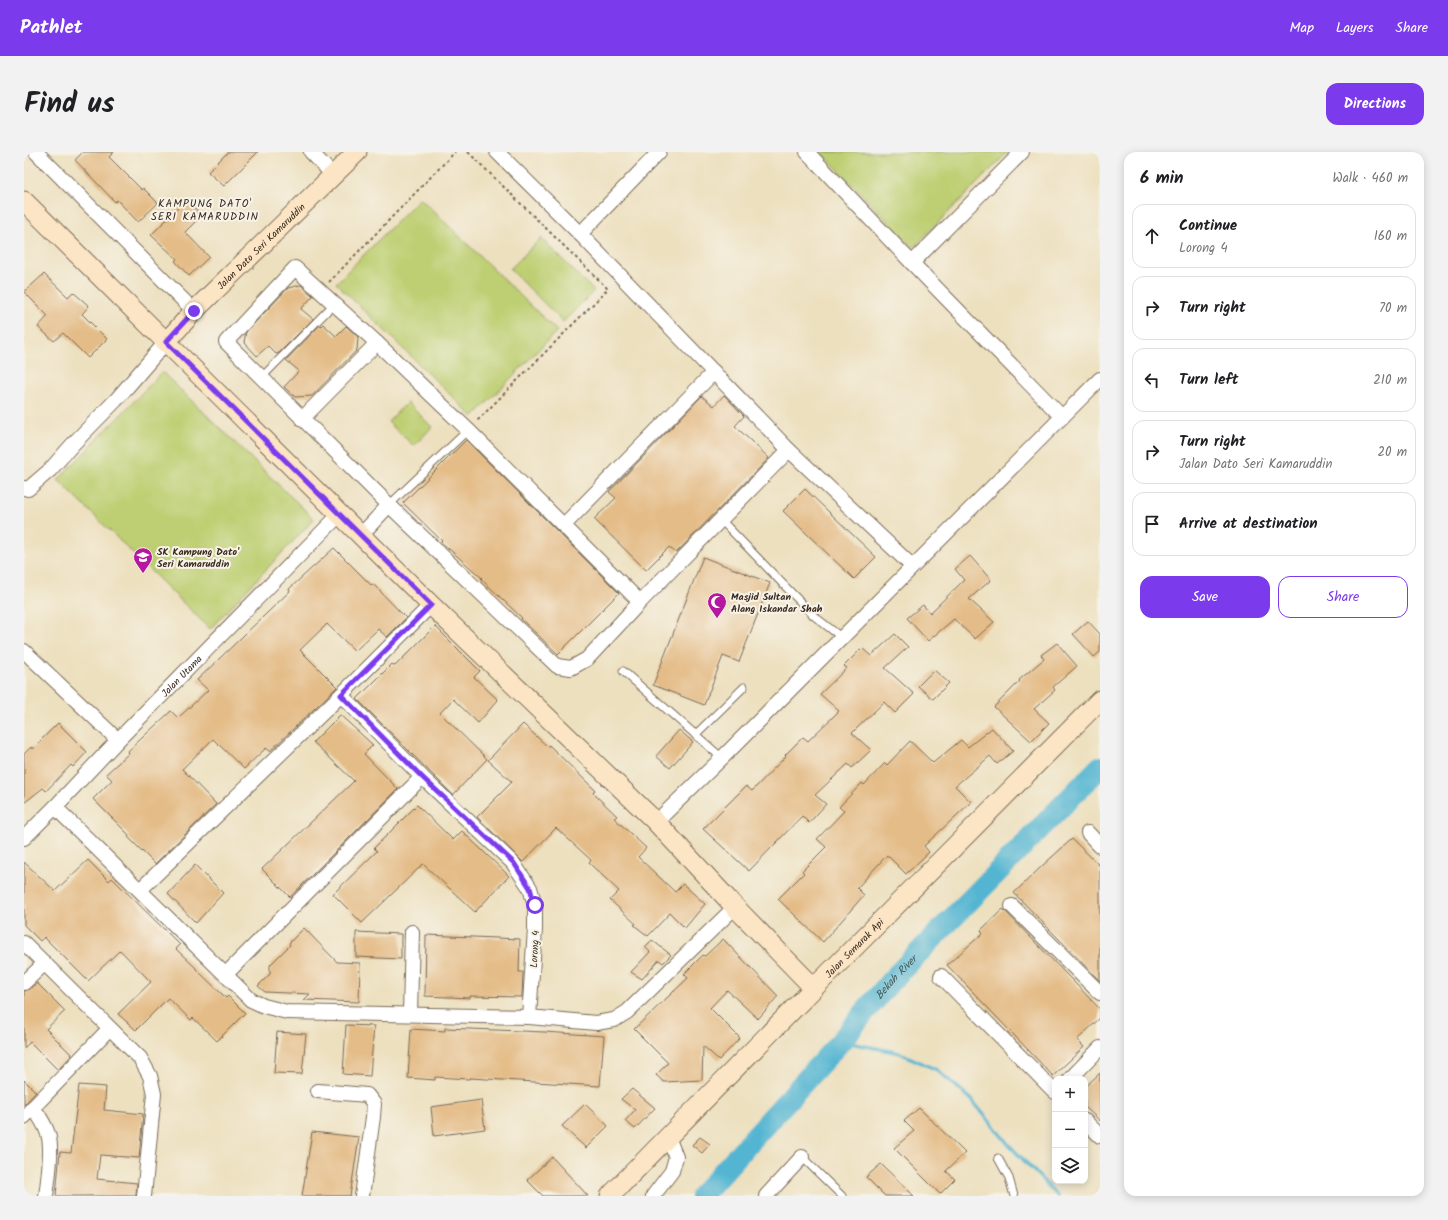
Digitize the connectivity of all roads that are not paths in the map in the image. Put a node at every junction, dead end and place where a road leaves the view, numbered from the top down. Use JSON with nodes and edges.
{"nodes":[{"id":1,"x":36,"y":152,"type":"edge"},
{"id":2,"x":311,"y":152,"type":"edge"},
{"id":3,"x":358,"y":152,"type":"edge"},
{"id":4,"x":497,"y":152,"type":"edge"},
{"id":5,"x":659,"y":152,"type":"edge"},
{"id":6,"x":807,"y":152,"type":"edge"},
{"id":7,"x":1022,"y":152,"type":"edge"},
{"id":8,"x":334,"y":176,"type":"junction"},
{"id":9,"x":24,"y":201,"type":"edge"},
{"id":10,"x":580,"y":234,"type":"junction"},
{"id":11,"x":912,"y":263,"type":"junction"},
{"id":12,"x":334,"y":304,"type":"junction"},
{"id":13,"x":194,"y":311,"type":"junction"},
{"id":14,"x":166,"y":342,"type":"junction"},
{"id":15,"x":377,"y":343,"type":"junction"},
{"id":16,"x":714,"y":372,"type":"junction"},
{"id":17,"x":261,"y":378,"type":"junction"},
{"id":18,"x":1100,"y":379,"type":"edge"},
{"id":19,"x":1062,"y":417,"type":"junction"},
{"id":20,"x":302,"y":419,"type":"junction"},
{"id":21,"x":468,"y":430,"type":"junction"},
{"id":22,"x":789,"y":450,"type":"junction"},
{"id":23,"x":24,"y":488,"type":"edge"},
{"id":24,"x":389,"y":505,"type":"junction"},
{"id":25,"x":340,"y":514,"type":"junction"},
{"id":26,"x":721,"y":520,"type":"junction"},
{"id":27,"x":564,"y":525,"type":"junction"},
{"id":28,"x":361,"y":535,"type":"junction"},
{"id":29,"x":912,"y":566,"type":"junction"},
{"id":30,"x":640,"y":602,"type":"junction"},
{"id":31,"x":431,"y":605,"type":"junction"},
{"id":32,"x":841,"y":637,"type":"junction"},
{"id":33,"x":24,"y":650,"type":"edge"},
{"id":34,"x":623,"y":671,"type":"dead end"},
{"id":35,"x":744,"y":687,"type":"dead end"},
{"id":36,"x":341,"y":695,"type":"junction"},
{"id":37,"x":1100,"y":700,"type":"edge"},
{"id":38,"x":695,"y":734,"type":"junction"},
{"id":39,"x":118,"y":740,"type":"junction"},
{"id":40,"x":722,"y":758,"type":"junction"},
{"id":41,"x":422,"y":777,"type":"junction"},
{"id":42,"x":55,"y":807,"type":"junction"},
{"id":43,"x":656,"y":822,"type":"junction"},
{"id":44,"x":1088,"y":833,"type":"dead end"},
{"id":45,"x":24,"y":838,"type":"edge"},
{"id":46,"x":1100,"y":846,"type":"edge"},
{"id":47,"x":140,"y":890,"type":"junction"},
{"id":48,"x":1012,"y":906,"type":"dead end"},
{"id":49,"x":735,"y":907,"type":"junction"},
{"id":50,"x":412,"y":932,"type":"dead end"},
{"id":51,"x":24,"y":943,"type":"edge"},
{"id":52,"x":45,"y":963,"type":"junction"},
{"id":53,"x":226,"y":974,"type":"junction"},
{"id":54,"x":941,"y":976,"type":"dead end"},
{"id":55,"x":24,"y":983,"type":"edge"},
{"id":56,"x":814,"y":988,"type":"junction"},
{"id":57,"x":1100,"y":993,"type":"edge"},
{"id":58,"x":410,"y":1014,"type":"junction"},
{"id":59,"x":529,"y":1017,"type":"junction"},
{"id":60,"x":109,"y":1029,"type":"junction"},
{"id":61,"x":1100,"y":1048,"type":"edge"},
{"id":62,"x":1073,"y":1076,"type":"edge"},
{"id":63,"x":1052,"y":1089,"type":"edge"},
{"id":64,"x":318,"y":1091,"type":"dead end"},
{"id":65,"x":29,"y":1112,"type":"edge"},
{"id":66,"x":1088,"y":1124,"type":"edge"},
{"id":67,"x":1100,"y":1136,"type":"edge"},
{"id":68,"x":668,"y":1137,"type":"junction"},
{"id":69,"x":802,"y":1157,"type":"joint"},
{"id":70,"x":998,"y":1158,"type":"dead end"},
{"id":71,"x":46,"y":1196,"type":"edge"},
{"id":72,"x":144,"y":1196,"type":"edge"},
{"id":73,"x":362,"y":1196,"type":"edge"},
{"id":74,"x":610,"y":1196,"type":"edge"},
{"id":75,"x":653,"y":1196,"type":"edge"},
{"id":76,"x":766,"y":1196,"type":"edge"},
{"id":77,"x":842,"y":1196,"type":"edge"},
{"id":78,"x":1014,"y":1196,"type":"edge"}],
"edges":[{"from":1,"to":13,"type":"street"},
{"from":2,"to":8,"type":"street"},
{"from":3,"to":8,"type":"street","name":"Jalan Dato Seri Kamaruddin"},
{"from":4,"to":10,"type":"street"},
{"from":5,"to":10,"type":"street"},
{"from":6,"to":11,"type":"street"},
{"from":7,"to":11,"type":"street"},
{"from":8,"to":13,"type":"street","name":"Jalan Dato Seri Kamaruddin"},
{"from":9,"to":14,"type":"street"},
{"from":10,"to":16,"type":"street"},
{"from":11,"to":19,"type":"street"},
{"from":12,"to":15,"type":"street"},
{"from":12,"to":17,"type":"lane"},
{"from":12,"to":17,"type":"street"},
{"from":13,"to":14,"type":"street","name":"Jalan Dato Seri Kamaruddin"},
{"from":14,"to":23,"type":"street"},
{"from":14,"to":25,"type":"street"},
{"from":15,"to":20,"type":"street"},
{"from":15,"to":21,"type":"street"},
{"from":16,"to":22,"type":"street"},
{"from":16,"to":27,"type":"street"},
{"from":17,"to":20,"type":"street"},
{"from":18,"to":19,"type":"street"},
{"from":19,"to":29,"type":"street"},
{"from":20,"to":24,"type":"street"},
{"from":21,"to":24,"type":"lane"},
{"from":21,"to":27,"type":"street"},
{"from":22,"to":26,"type":"street"},
{"from":22,"to":29,"type":"street"},
{"from":24,"to":28,"type":"street"},
{"from":24,"to":30,"type":"street"},
{"from":25,"to":28,"type":"street"},
{"from":25,"to":39,"type":"street","name":"Jalan Utama"},
{"from":26,"to":30,"type":"street"},
{"from":26,"to":32,"type":"lane"},
{"from":27,"to":30,"type":"street"},
{"from":28,"to":31,"type":"street"},
{"from":29,"to":32,"type":"street"},
{"from":31,"to":36,"type":"street"},
{"from":31,"to":43,"type":"street"},
{"from":32,"to":40,"type":"street"},
{"from":33,"to":39,"type":"street"},
{"from":34,"to":38,"type":"lane"},
{"from":35,"to":38,"type":"lane"},
{"from":36,"to":41,"type":"street","name":"Lorong 4"},
{"from":36,"to":47,"type":"street"},
{"from":37,"to":56,"type":"street","name":"Jalan Semarak Api"},
{"from":38,"to":40,"type":"lane"},
{"from":39,"to":42,"type":"street","name":"Jalan Utama"},
{"from":40,"to":43,"type":"street"},
{"from":41,"to":53,"type":"street"},
{"from":41,"to":59,"type":"street","name":"Lorong 4"},
{"from":42,"to":45,"type":"street","name":"Jalan Utama"},
{"from":42,"to":47,"type":"street"},
{"from":43,"to":49,"type":"street"},
{"from":44,"to":46,"type":"street"},
{"from":47,"to":53,"type":"street"},
{"from":48,"to":57,"type":"street"},
{"from":49,"to":56,"type":"street"},
{"from":49,"to":59,"type":"street"},
{"from":50,"to":58,"type":"street"},
{"from":51,"to":52,"type":"street"},
{"from":52,"to":55,"type":"street"},
{"from":52,"to":60,"type":"street"},
{"from":53,"to":58,"type":"street"},
{"from":54,"to":63,"type":"street"},
{"from":56,"to":68,"type":"street","name":"Jalan Semarak Api"},
{"from":58,"to":59,"type":"street"},
{"from":60,"to":65,"type":"street"},
{"from":60,"to":72,"type":"street"},
{"from":61,"to":62,"type":"street"},
{"from":64,"to":73,"type":"street"},
{"from":65,"to":71,"type":"street"},
{"from":66,"to":67,"type":"street"},
{"from":68,"to":74,"type":"street","name":"Jalan Semarak Api"},
{"from":68,"to":75,"type":"street"},
{"from":69,"to":76,"type":"street"},
{"from":69,"to":77,"type":"lane"},
{"from":70,"to":78,"type":"lane"}]}
